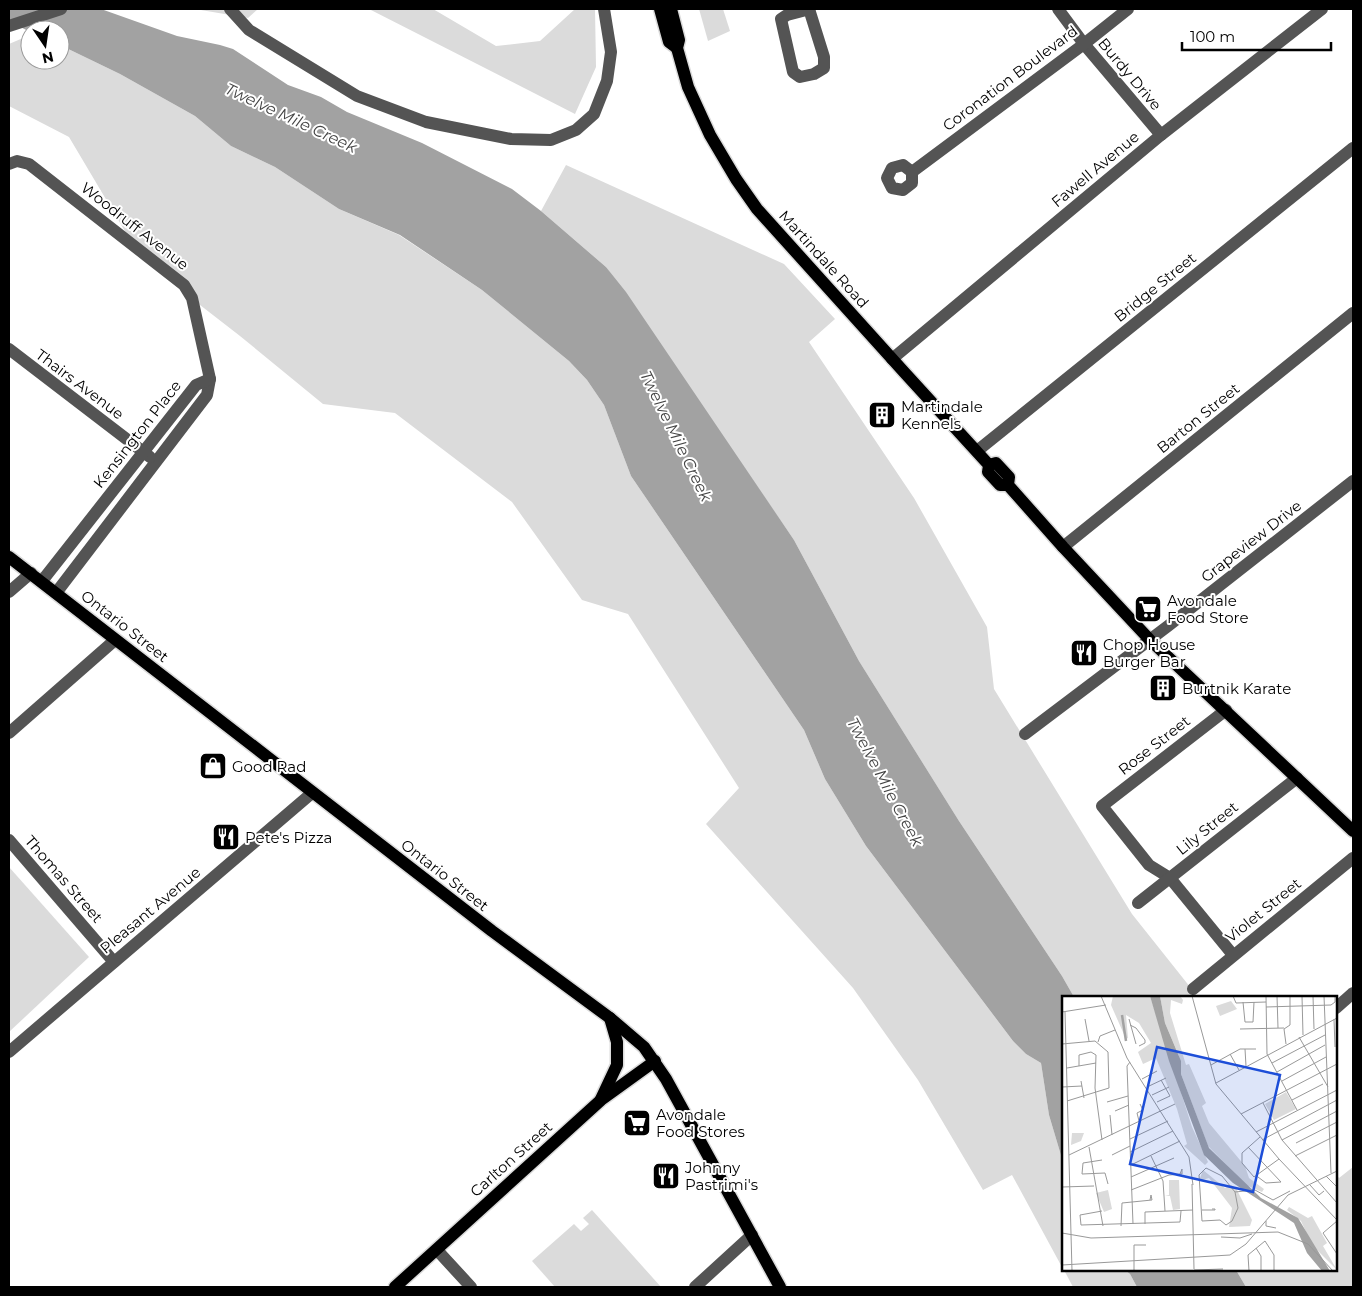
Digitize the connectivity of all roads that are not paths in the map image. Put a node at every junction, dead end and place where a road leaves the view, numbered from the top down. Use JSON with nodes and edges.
{"nodes":[{"id":1,"x":60,"y":9,"type":"edge"},
{"id":2,"x":230,"y":9,"type":"edge"},
{"id":3,"x":604,"y":9,"type":"edge"},
{"id":4,"x":660,"y":9,"type":"edge"},
{"id":5,"x":671,"y":9,"type":"edge"},
{"id":6,"x":810,"y":9,"type":"edge"},
{"id":7,"x":1058,"y":9,"type":"edge"},
{"id":8,"x":1128,"y":9,"type":"edge"},
{"id":9,"x":1322,"y":9,"type":"edge"},
{"id":10,"x":9,"y":26,"type":"edge"},
{"id":11,"x":1084,"y":44,"type":"junction"},
{"id":12,"x":676,"y":48,"type":"junction"},
{"id":13,"x":1161,"y":135,"type":"junction"},
{"id":14,"x":1353,"y":148,"type":"edge"},
{"id":15,"x":9,"y":164,"type":"edge"},
{"id":16,"x":912,"y":172,"type":"dead end"},
{"id":17,"x":1353,"y":313,"type":"edge"},
{"id":18,"x":9,"y":349,"type":"edge"},
{"id":19,"x":892,"y":359,"type":"junction"},
{"id":20,"x":210,"y":380,"type":"junction"},
{"id":21,"x":977,"y":451,"type":"junction"},
{"id":22,"x":144,"y":452,"type":"junction"},
{"id":23,"x":156,"y":462,"type":"junction"},
{"id":24,"x":1353,"y":481,"type":"edge"},
{"id":25,"x":1063,"y":547,"type":"junction"},
{"id":26,"x":9,"y":557,"type":"edge"},
{"id":27,"x":31,"y":573,"type":"junction"},
{"id":28,"x":42,"y":581,"type":"junction"},
{"id":29,"x":9,"y":592,"type":"edge"},
{"id":30,"x":56,"y":593,"type":"junction"},
{"id":31,"x":115,"y":640,"type":"junction"},
{"id":32,"x":1150,"y":640,"type":"junction"},
{"id":33,"x":1226,"y":710,"type":"junction"},
{"id":34,"x":9,"y":733,"type":"edge"},
{"id":35,"x":1025,"y":734,"type":"dead end"},
{"id":36,"x":1296,"y":778,"type":"junction"},
{"id":37,"x":312,"y":793,"type":"junction"},
{"id":38,"x":1353,"y":831,"type":"edge"},
{"id":39,"x":9,"y":840,"type":"edge"},
{"id":40,"x":1353,"y":858,"type":"edge"},
{"id":41,"x":1170,"y":878,"type":"junction"},
{"id":42,"x":1138,"y":903,"type":"dead end"},
{"id":43,"x":1233,"y":955,"type":"junction"},
{"id":44,"x":114,"y":962,"type":"junction"},
{"id":45,"x":1193,"y":989,"type":"dead end"},
{"id":46,"x":1353,"y":994,"type":"edge"},
{"id":47,"x":1337,"y":1007,"type":"edge"},
{"id":48,"x":610,"y":1018,"type":"junction"},
{"id":49,"x":9,"y":1052,"type":"edge"},
{"id":50,"x":655,"y":1061,"type":"junction"},
{"id":51,"x":600,"y":1100,"type":"junction"},
{"id":52,"x":752,"y":1235,"type":"junction"},
{"id":53,"x":436,"y":1250,"type":"junction"},
{"id":54,"x":395,"y":1287,"type":"edge"},
{"id":55,"x":471,"y":1287,"type":"edge"},
{"id":56,"x":695,"y":1287,"type":"edge"},
{"id":57,"x":780,"y":1287,"type":"edge"}],
"edges":[{"from":1,"to":10,"type":"street"},
{"from":2,"to":3,"type":"street"},
{"from":4,"to":12,"type":"main road","name":"Martindale Road"},
{"from":5,"to":12,"type":"main road","name":"Martindale Road"},
{"from":6,"to":6,"type":"street"},
{"from":7,"to":11,"type":"street","name":"Burdy Drive"},
{"from":8,"to":11,"type":"street","name":"Coronation Boulevard"},
{"from":9,"to":13,"type":"street","name":"Fawell Avenue"},
{"from":11,"to":13,"type":"street","name":"Burdy Drive"},
{"from":11,"to":16,"type":"street","name":"Coronation Boulevard"},
{"from":12,"to":19,"type":"main road","name":"Martindale Road"},
{"from":13,"to":19,"type":"street","name":"Fawell Avenue"},
{"from":14,"to":21,"type":"street","name":"Bridge Street"},
{"from":15,"to":20,"type":"street","name":"Woodruff Avenue"},
{"from":17,"to":25,"type":"street","name":"Barton Street"},
{"from":18,"to":22,"type":"street","name":"Thairs Avenue"},
{"from":19,"to":21,"type":"main road","name":"Martindale Road"},
{"from":20,"to":22,"type":"street","name":"Kensington Place"},
{"from":20,"to":23,"type":"street"},
{"from":21,"to":25,"type":"main road","name":"Martindale Road"},
{"from":22,"to":23,"type":"street","name":"Thairs Avenue"},
{"from":22,"to":28,"type":"street","name":"Kensington Place"},
{"from":23,"to":30,"type":"street"},
{"from":24,"to":32,"type":"street","name":"Grapeview Drive"},
{"from":25,"to":32,"type":"main road","name":"Martindale Road"},
{"from":26,"to":27,"type":"main road","name":"Ontario Street"},
{"from":27,"to":28,"type":"main road","name":"Ontario Street"},
{"from":27,"to":29,"type":"street"},
{"from":28,"to":30,"type":"main road","name":"Ontario Street"},
{"from":30,"to":31,"type":"main road","name":"Ontario Street"},
{"from":31,"to":34,"type":"street"},
{"from":31,"to":37,"type":"main road","name":"Ontario Street"},
{"from":32,"to":33,"type":"main road","name":"Martindale Road"},
{"from":32,"to":35,"type":"street","name":"Grapeview Drive"},
{"from":33,"to":36,"type":"main road","name":"Martindale Road"},
{"from":33,"to":41,"type":"street","name":"Rose Street"},
{"from":36,"to":38,"type":"main road","name":"Martindale Road"},
{"from":36,"to":41,"type":"street","name":"Lily Street"},
{"from":37,"to":44,"type":"street","name":"Pleasant Avenue"},
{"from":37,"to":48,"type":"main road","name":"Ontario Street"},
{"from":39,"to":44,"type":"street","name":"Thomas Street"},
{"from":40,"to":43,"type":"street","name":"Violet Street"},
{"from":41,"to":42,"type":"street","name":"Lily Street"},
{"from":41,"to":43,"type":"street"},
{"from":43,"to":45,"type":"street","name":"Violet Street"},
{"from":44,"to":49,"type":"street","name":"Pleasant Avenue"},
{"from":46,"to":47,"type":"street"},
{"from":48,"to":50,"type":"main road","name":"Ontario Street"},
{"from":48,"to":51,"type":"main road"},
{"from":50,"to":51,"type":"main road","name":"Carlton Street"},
{"from":50,"to":52,"type":"main road","name":"Ontario Street"},
{"from":51,"to":53,"type":"main road","name":"Carlton Street"},
{"from":52,"to":56,"type":"street"},
{"from":52,"to":57,"type":"main road","name":"Ontario Street"},
{"from":53,"to":54,"type":"main road","name":"Carlton Street"},
{"from":53,"to":55,"type":"street"}]}
